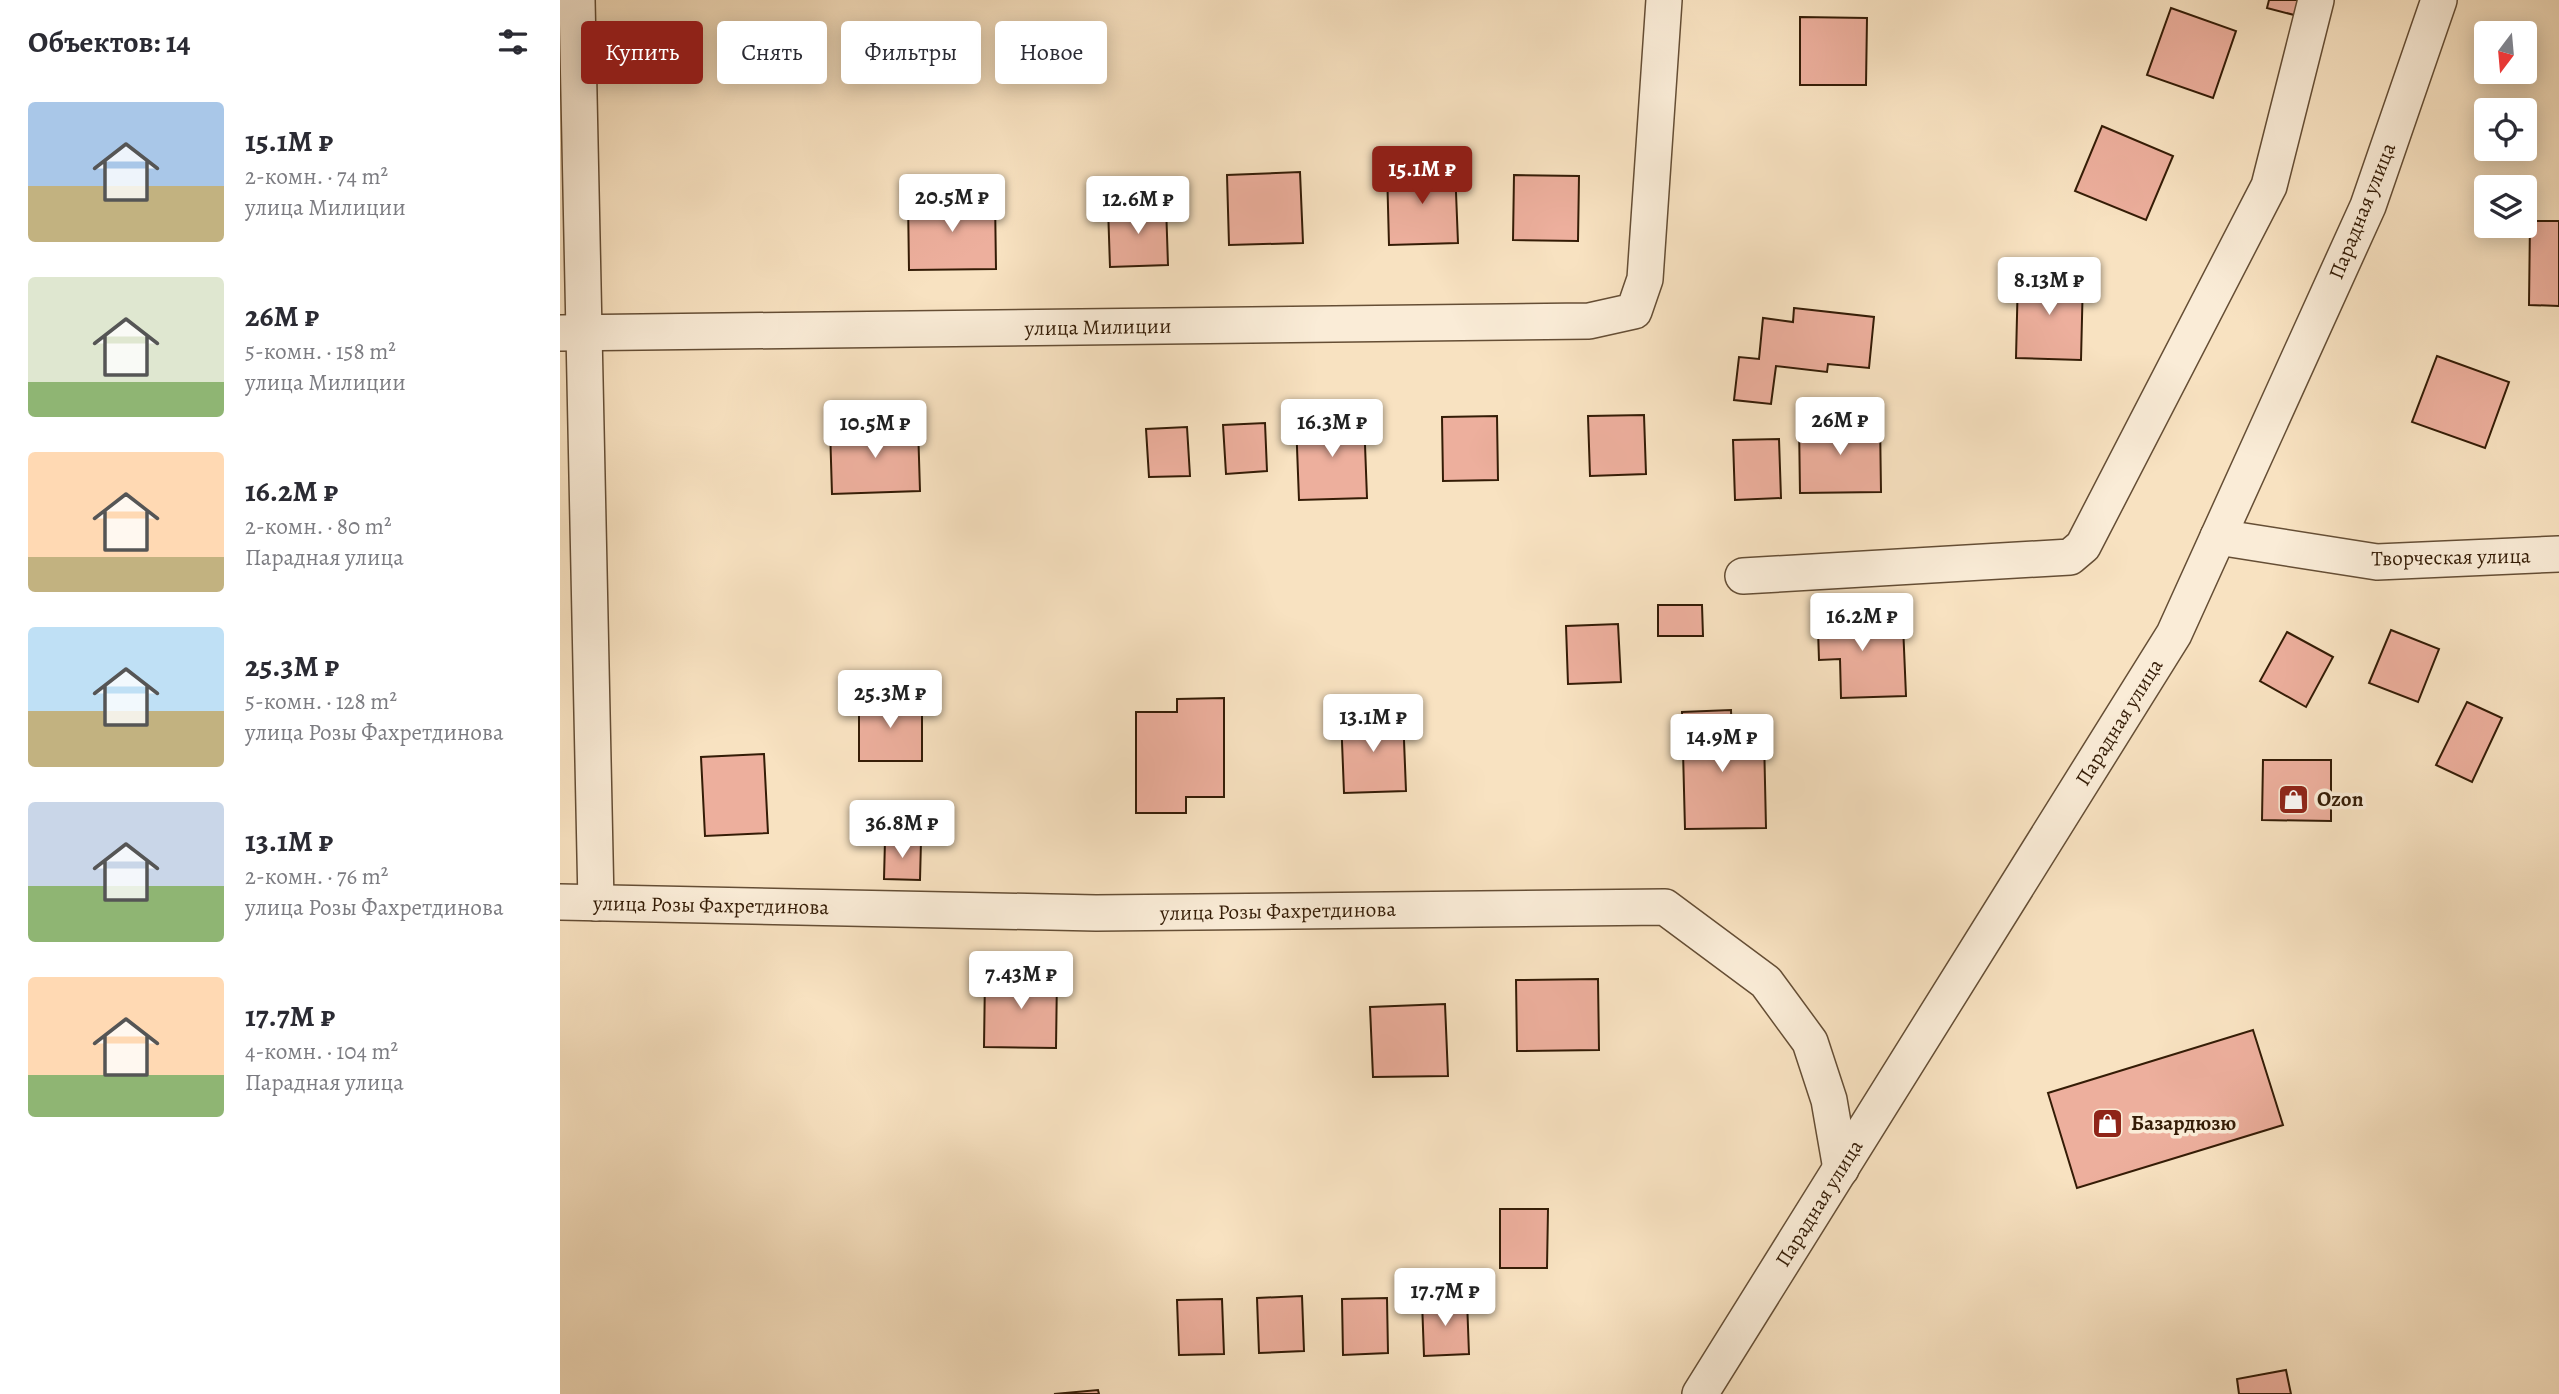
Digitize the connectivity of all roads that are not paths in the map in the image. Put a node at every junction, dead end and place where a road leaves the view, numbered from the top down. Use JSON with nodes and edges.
{"nodes":[{"id":1,"x":577,"y":0,"type":"edge"},
{"id":2,"x":1664,"y":0,"type":"edge"},
{"id":3,"x":2316,"y":0,"type":"edge"},
{"id":4,"x":2439,"y":0,"type":"edge"},
{"id":5,"x":572,"y":333,"type":"edge"},
{"id":6,"x":2218,"y":537,"type":"junction"},
{"id":7,"x":2559,"y":554,"type":"edge"},
{"id":8,"x":1743,"y":576,"type":"dead end"},
{"id":9,"x":560,"y":902,"type":"edge"},
{"id":10,"x":596,"y":903,"type":"junction"},
{"id":11,"x":1841,"y":1169,"type":"junction"},
{"id":12,"x":1700,"y":1394,"type":"edge"}],
"edges":[{"from":1,"to":5,"type":"street"},
{"from":2,"to":5,"type":"street","name":"улица Милиции"},
{"from":3,"to":8,"type":"street"},
{"from":4,"to":6,"type":"street","name":"Парадная улица"},
{"from":5,"to":10,"type":"street"},
{"from":6,"to":7,"type":"street","name":"Творческая улица"},
{"from":6,"to":11,"type":"street","name":"Парадная улица"},
{"from":9,"to":10,"type":"street","name":"улица Розы Фахретдинова"},
{"from":10,"to":11,"type":"street","name":"улица Розы Фахретдинова"},
{"from":11,"to":12,"type":"street","name":"Парадная улица"}]}
